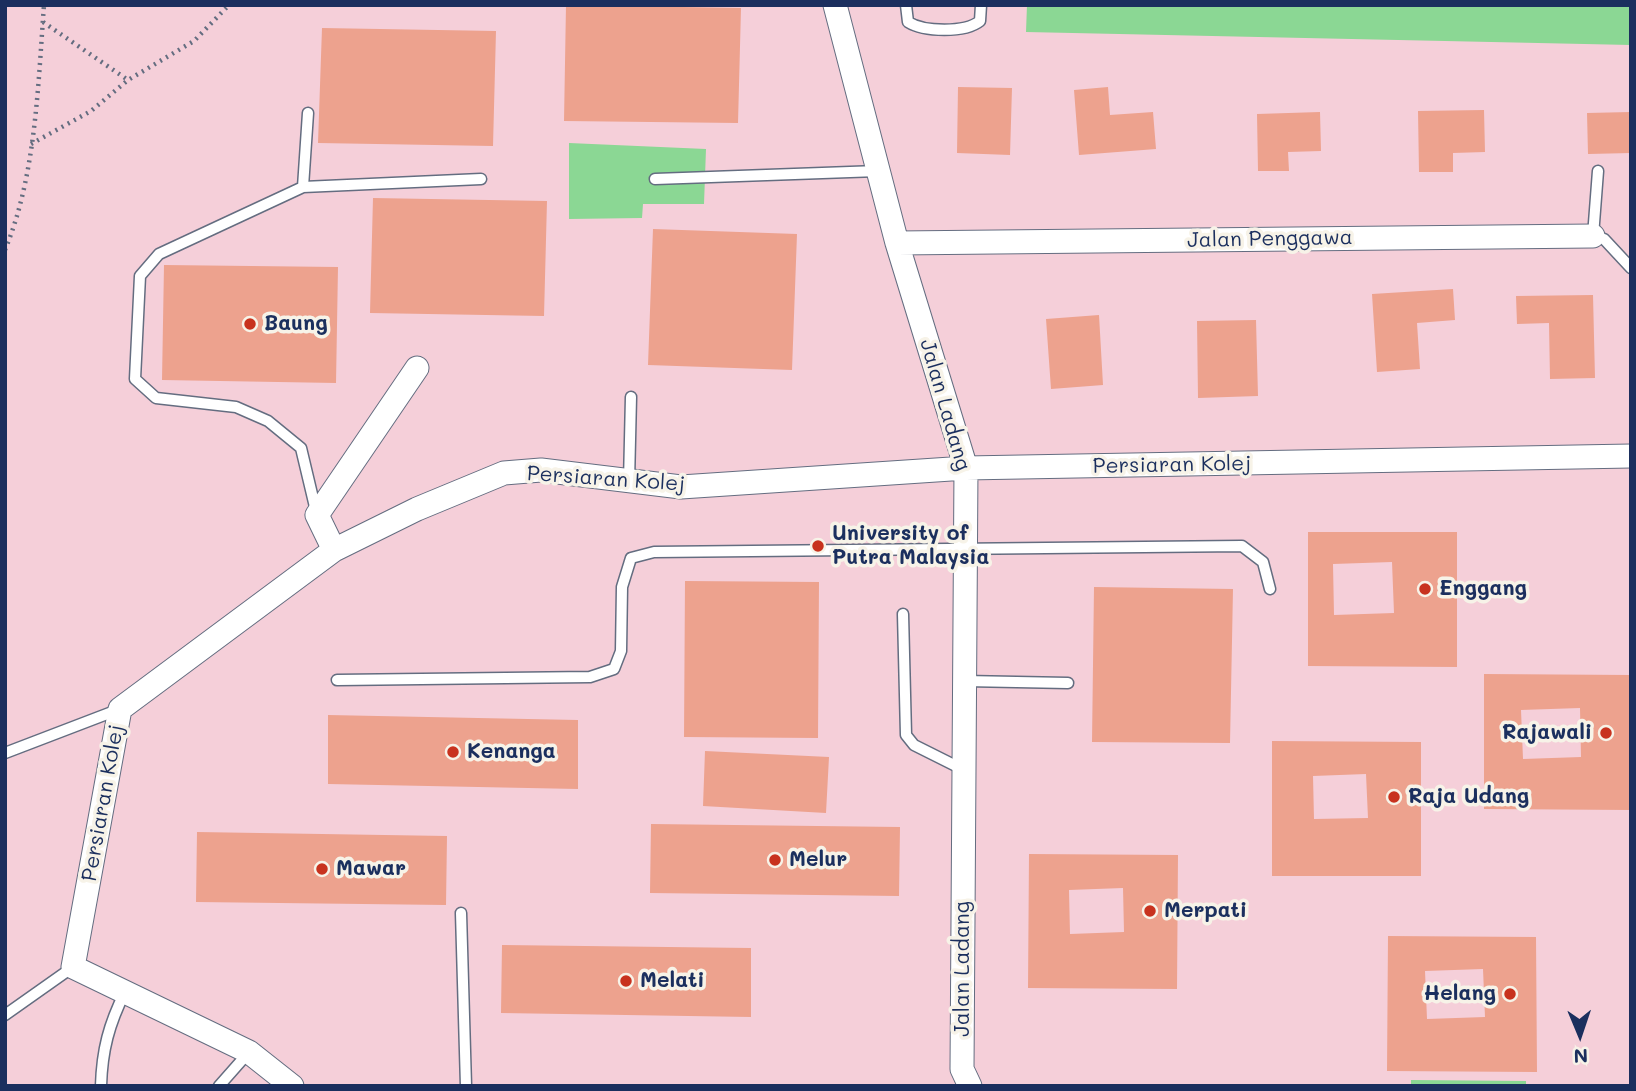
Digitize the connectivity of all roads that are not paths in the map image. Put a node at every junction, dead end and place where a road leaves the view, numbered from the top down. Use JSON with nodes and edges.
{"nodes":[{"id":1,"x":835,"y":5,"type":"edge"},
{"id":2,"x":906,"y":5,"type":"edge"},
{"id":3,"x":981,"y":5,"type":"edge"},
{"id":4,"x":309,"y":113,"type":"dead end"},
{"id":5,"x":878,"y":171,"type":"junction"},
{"id":6,"x":1598,"y":171,"type":"dead end"},
{"id":7,"x":481,"y":179,"type":"dead end"},
{"id":8,"x":655,"y":179,"type":"dead end"},
{"id":9,"x":303,"y":187,"type":"junction"},
{"id":10,"x":1593,"y":236,"type":"junction"},
{"id":11,"x":897,"y":243,"type":"junction"},
{"id":12,"x":1631,"y":268,"type":"edge"},
{"id":13,"x":416,"y":368,"type":"dead end"},
{"id":14,"x":631,"y":397,"type":"dead end"},
{"id":15,"x":1631,"y":456,"type":"edge"},
{"id":16,"x":966,"y":468,"type":"junction"},
{"id":17,"x":629,"y":482,"type":"junction"},
{"id":18,"x":317,"y":516,"type":"junction"},
{"id":19,"x":966,"y":547,"type":"junction"},
{"id":20,"x":334,"y":550,"type":"junction"},
{"id":21,"x":1270,"y":589,"type":"dead end"},
{"id":22,"x":903,"y":614,"type":"dead end"},
{"id":23,"x":337,"y":680,"type":"dead end"},
{"id":24,"x":965,"y":681,"type":"junction"},
{"id":25,"x":1068,"y":683,"type":"dead end"},
{"id":26,"x":120,"y":709,"type":"junction"},
{"id":27,"x":5,"y":753,"type":"edge"},
{"id":28,"x":964,"y":770,"type":"junction"},
{"id":29,"x":461,"y":913,"type":"dead end"},
{"id":30,"x":73,"y":967,"type":"junction"},
{"id":31,"x":125,"y":992,"type":"junction"},
{"id":32,"x":5,"y":1016,"type":"edge"},
{"id":33,"x":249,"y":1052,"type":"junction"},
{"id":34,"x":961,"y":1080,"type":"edge"},
{"id":35,"x":101,"y":1086,"type":"edge"},
{"id":36,"x":219,"y":1086,"type":"edge"},
{"id":37,"x":292,"y":1086,"type":"edge"},
{"id":38,"x":466,"y":1086,"type":"edge"}],
"edges":[{"from":1,"to":5,"type":"street","name":"Jalan Ladang"},
{"from":2,"to":3,"type":"lane"},
{"from":4,"to":9,"type":"lane"},
{"from":5,"to":8,"type":"lane"},
{"from":5,"to":11,"type":"street","name":"Jalan Ladang"},
{"from":6,"to":10,"type":"lane"},
{"from":7,"to":9,"type":"lane"},
{"from":9,"to":18,"type":"lane"},
{"from":10,"to":11,"type":"street","name":"Jalan Penggawa"},
{"from":10,"to":12,"type":"lane"},
{"from":11,"to":16,"type":"street","name":"Jalan Ladang"},
{"from":13,"to":18,"type":"street"},
{"from":14,"to":17,"type":"lane"},
{"from":15,"to":16,"type":"street","name":"Persiaran Kolej"},
{"from":16,"to":17,"type":"street","name":"Persiaran Kolej"},
{"from":16,"to":19,"type":"street","name":"Jalan Ladang"},
{"from":17,"to":20,"type":"street","name":"Persiaran Kolej"},
{"from":18,"to":20,"type":"street"},
{"from":19,"to":21,"type":"lane"},
{"from":19,"to":23,"type":"lane"},
{"from":19,"to":24,"type":"street","name":"Jalan Ladang"},
{"from":20,"to":26,"type":"street","name":"Persiaran Kolej"},
{"from":22,"to":28,"type":"lane"},
{"from":24,"to":25,"type":"lane"},
{"from":24,"to":28,"type":"street","name":"Jalan Ladang"},
{"from":26,"to":27,"type":"lane"},
{"from":26,"to":30,"type":"street","name":"Persiaran Kolej"},
{"from":28,"to":34,"type":"street","name":"Jalan Ladang"},
{"from":29,"to":38,"type":"lane"},
{"from":30,"to":31,"type":"street"},
{"from":30,"to":32,"type":"lane"},
{"from":31,"to":33,"type":"street"},
{"from":31,"to":35,"type":"lane"},
{"from":33,"to":36,"type":"lane"},
{"from":33,"to":37,"type":"street"}]}
